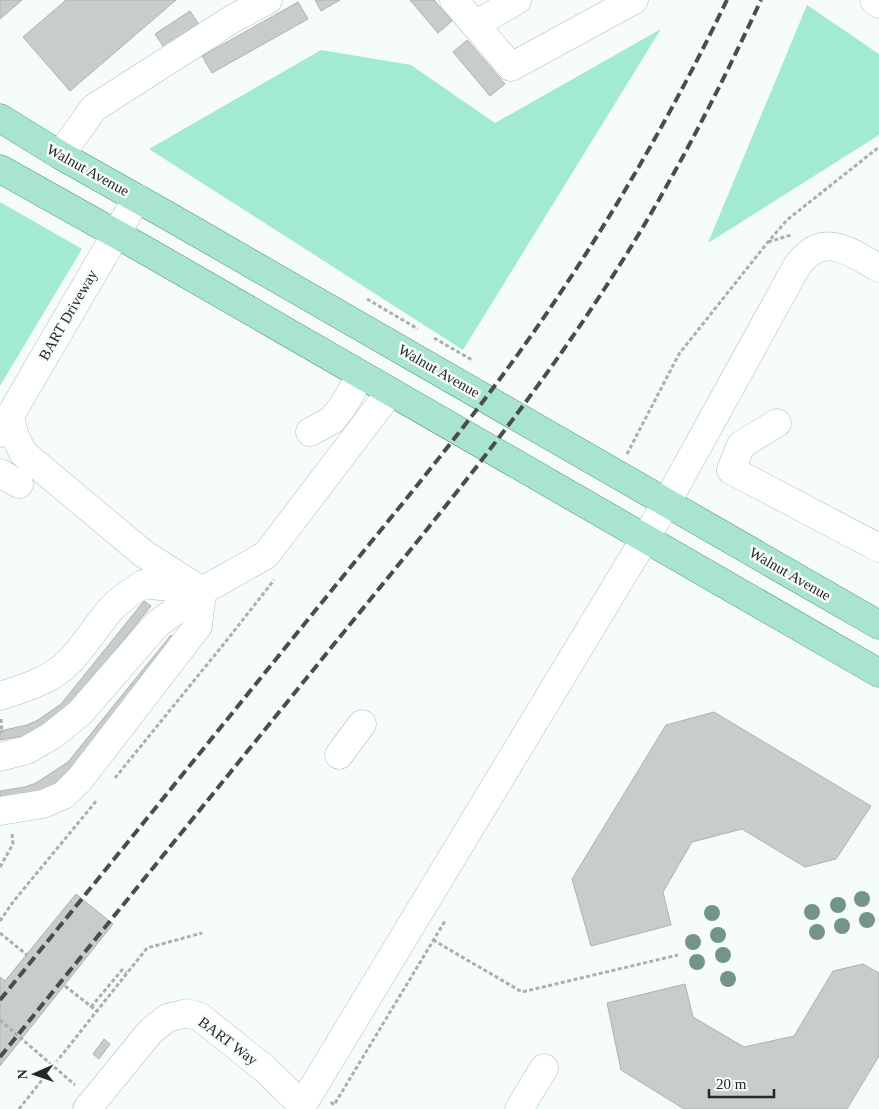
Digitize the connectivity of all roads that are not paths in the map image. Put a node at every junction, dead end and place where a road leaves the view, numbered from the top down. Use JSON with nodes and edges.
{"nodes":[{"id":1,"x":268,"y":0,"type":"edge"},
{"id":2,"x":454,"y":0,"type":"edge"},
{"id":3,"x":517,"y":0,"type":"edge"},
{"id":4,"x":634,"y":0,"type":"edge"},
{"id":5,"x":874,"y":0,"type":"edge"},
{"id":6,"x":879,"y":4,"type":"edge"},
{"id":7,"x":228,"y":9,"type":"edge"},
{"id":8,"x":475,"y":24,"type":"junction"},
{"id":9,"x":0,"y":118,"type":"edge"},
{"id":10,"x":60,"y":156,"type":"junction"},
{"id":11,"x":0,"y":169,"type":"edge"},
{"id":12,"x":137,"y":198,"type":"junction"},
{"id":13,"x":116,"y":234,"type":"junction"},
{"id":14,"x":879,"y":268,"type":"edge"},
{"id":15,"x":361,"y":375,"type":"junction"},
{"id":16,"x":390,"y":392,"type":"junction"},
{"id":17,"x":777,"y":422,"type":"dead end"},
{"id":18,"x":5,"y":424,"type":"edge"},
{"id":19,"x":310,"y":432,"type":"dead end"},
{"id":20,"x":667,"y":502,"type":"junction"},
{"id":21,"x":645,"y":538,"type":"junction"},
{"id":22,"x":879,"y":548,"type":"edge"},
{"id":23,"x":202,"y":591,"type":"junction"},
{"id":24,"x":879,"y":625,"type":"edge"},
{"id":25,"x":879,"y":673,"type":"edge"},
{"id":26,"x":0,"y":696,"type":"edge"},
{"id":27,"x":362,"y":724,"type":"dead end"},
{"id":28,"x":339,"y":755,"type":"dead end"},
{"id":29,"x":0,"y":758,"type":"edge"},
{"id":30,"x":0,"y":810,"type":"edge"},
{"id":31,"x":544,"y":1068,"type":"dead end"},
{"id":32,"x":301,"y":1107,"type":"edge"},
{"id":33,"x":87,"y":1109,"type":"edge"},
{"id":34,"x":519,"y":1109,"type":"edge"}],
"edges":[{"from":1,"to":7,"type":"street"},
{"from":2,"to":8,"type":"street"},
{"from":3,"to":8,"type":"street"},
{"from":4,"to":8,"type":"street"},
{"from":5,"to":6,"type":"street"},
{"from":7,"to":10,"type":"street"},
{"from":9,"to":10,"type":"main road","name":"Walnut Avenue"},
{"from":10,"to":12,"type":"main road","name":"Walnut Avenue"},
{"from":11,"to":13,"type":"main road"},
{"from":12,"to":13,"type":"street","name":"BART Driveway"},
{"from":12,"to":20,"type":"main road","name":"Walnut Avenue"},
{"from":13,"to":15,"type":"main road"},
{"from":13,"to":18,"type":"street","name":"BART Driveway"},
{"from":14,"to":20,"type":"street"},
{"from":15,"to":16,"type":"main road"},
{"from":15,"to":19,"type":"street"},
{"from":16,"to":21,"type":"main road"},
{"from":16,"to":23,"type":"street"},
{"from":17,"to":22,"type":"street"},
{"from":18,"to":23,"type":"street"},
{"from":20,"to":21,"type":"street"},
{"from":20,"to":24,"type":"main road","name":"Walnut Avenue"},
{"from":21,"to":25,"type":"main road"},
{"from":21,"to":32,"type":"street"},
{"from":23,"to":26,"type":"street"},
{"from":23,"to":29,"type":"street"},
{"from":23,"to":30,"type":"street"},
{"from":27,"to":28,"type":"street"},
{"from":31,"to":34,"type":"street"},
{"from":32,"to":33,"type":"street","name":"BART Way"}]}
